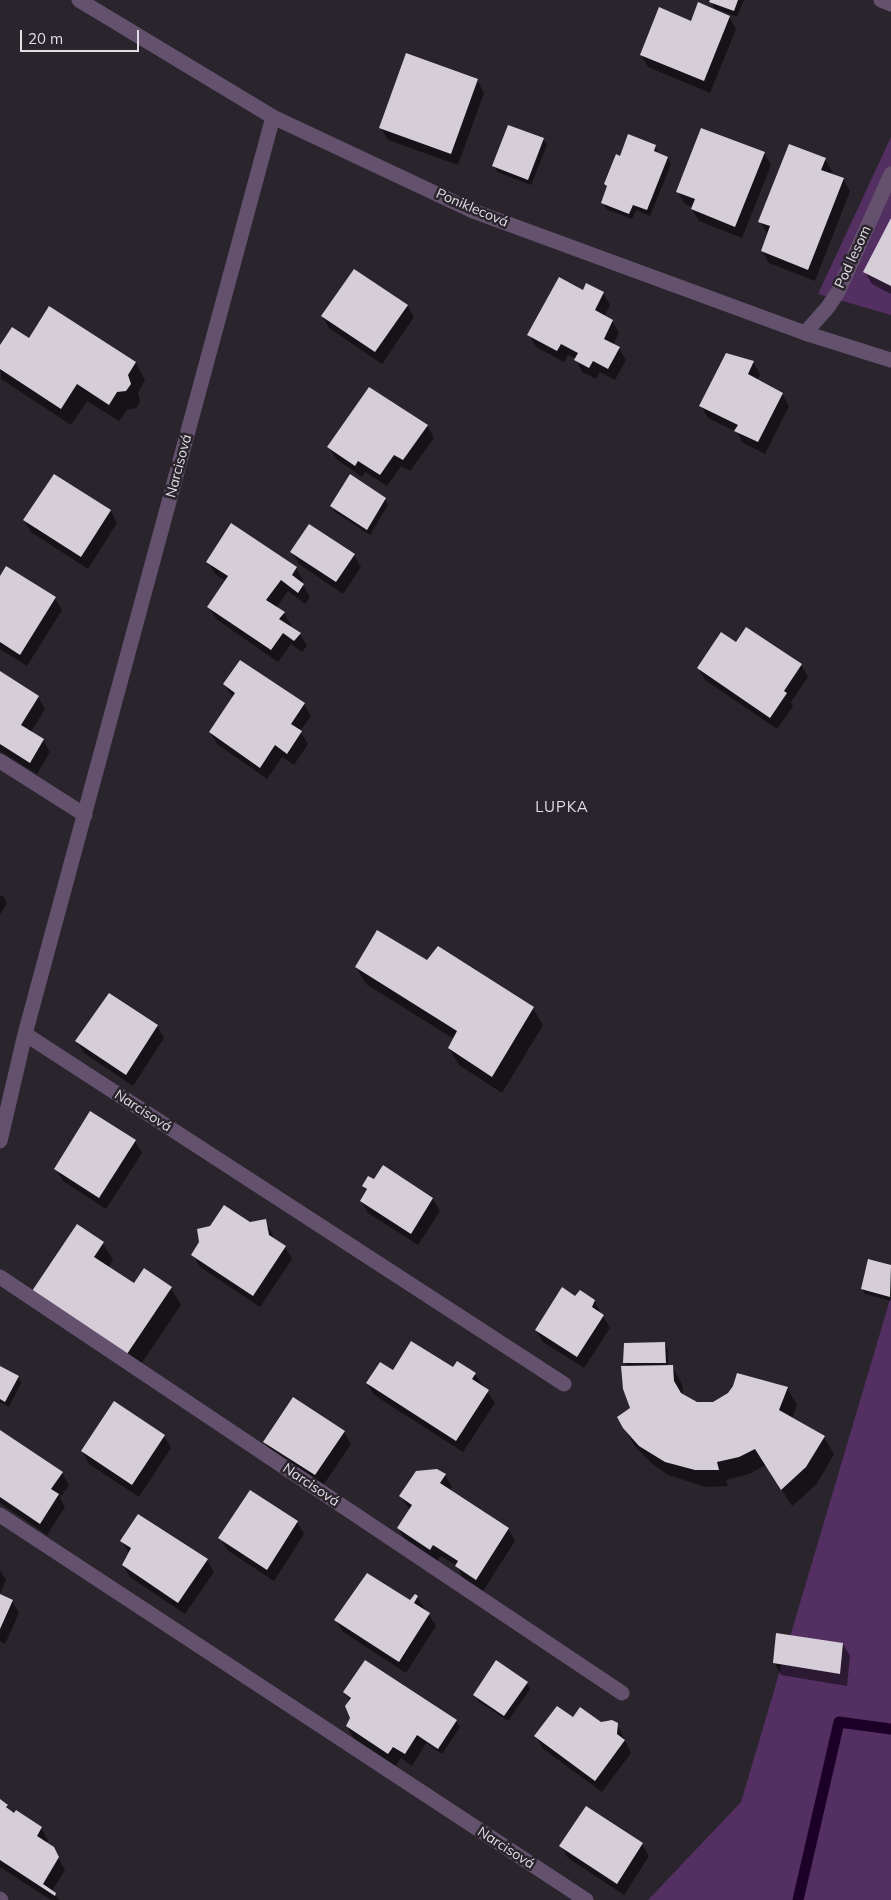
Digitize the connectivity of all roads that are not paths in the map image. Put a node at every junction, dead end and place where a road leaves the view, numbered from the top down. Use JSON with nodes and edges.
{"nodes":[{"id":1,"x":79,"y":0,"type":"edge"},
{"id":2,"x":881,"y":0,"type":"edge"},
{"id":3,"x":891,"y":4,"type":"edge"},
{"id":4,"x":273,"y":117,"type":"junction"},
{"id":5,"x":891,"y":174,"type":"edge"},
{"id":6,"x":805,"y":333,"type":"junction"},
{"id":7,"x":891,"y":360,"type":"edge"},
{"id":8,"x":0,"y":761,"type":"edge"},
{"id":9,"x":84,"y":815,"type":"junction"},
{"id":10,"x":25,"y":1034,"type":"junction"},
{"id":11,"x":0,"y":1141,"type":"edge"},
{"id":12,"x":0,"y":1277,"type":"edge"},
{"id":13,"x":564,"y":1384,"type":"dead end"},
{"id":14,"x":0,"y":1515,"type":"edge"},
{"id":15,"x":622,"y":1693,"type":"dead end"},
{"id":16,"x":586,"y":1900,"type":"edge"}],
"edges":[{"from":1,"to":4,"type":"street","name":"Poniklecová"},
{"from":2,"to":3,"type":"street"},
{"from":4,"to":6,"type":"street","name":"Poniklecová"},
{"from":4,"to":9,"type":"street","name":"Narcisová"},
{"from":5,"to":6,"type":"street","name":"Pod lesom"},
{"from":6,"to":7,"type":"street","name":"Poniklecová"},
{"from":8,"to":9,"type":"street"},
{"from":9,"to":10,"type":"street","name":"Narcisová"},
{"from":10,"to":11,"type":"street","name":"Narcisová"},
{"from":10,"to":13,"type":"street","name":"Narcisová"},
{"from":12,"to":15,"type":"street","name":"Narcisová"},
{"from":14,"to":16,"type":"street","name":"Narcisová"}]}
